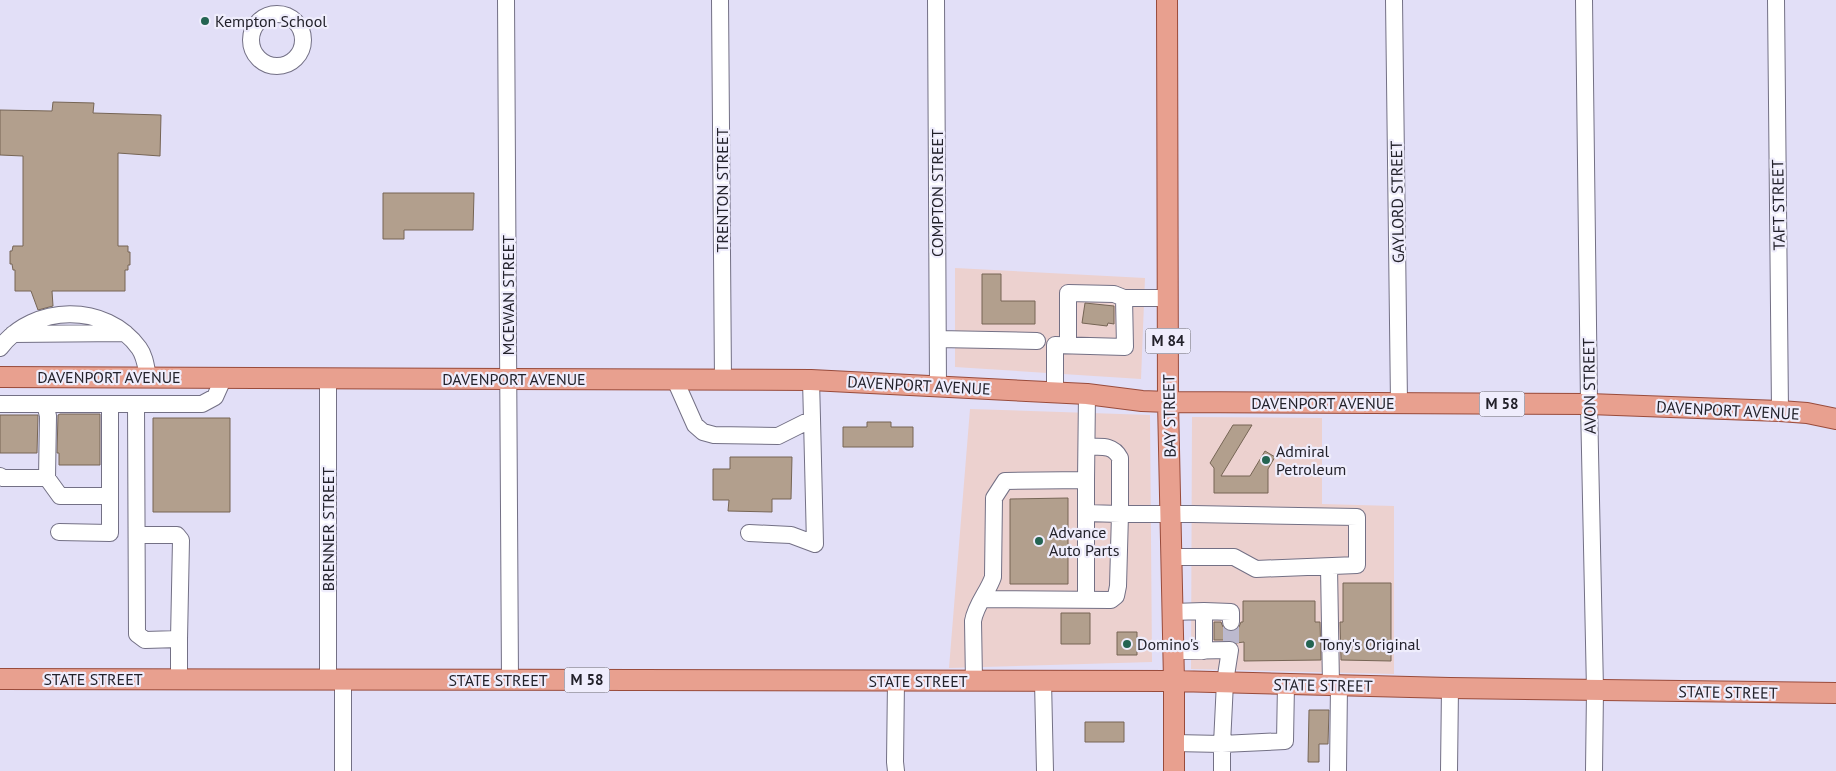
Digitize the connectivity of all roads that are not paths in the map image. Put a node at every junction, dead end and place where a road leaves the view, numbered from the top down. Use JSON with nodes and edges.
{"nodes":[{"id":1,"x":506,"y":0,"type":"edge"},
{"id":2,"x":720,"y":0,"type":"edge"},
{"id":3,"x":936,"y":0,"type":"edge"},
{"id":4,"x":1167,"y":0,"type":"edge"},
{"id":5,"x":1394,"y":0,"type":"edge"},
{"id":6,"x":1584,"y":0,"type":"edge"},
{"id":7,"x":1776,"y":0,"type":"edge"},
{"id":8,"x":1124,"y":298,"type":"junction"},
{"id":9,"x":1168,"y":298,"type":"junction"},
{"id":10,"x":938,"y":338,"type":"junction"},
{"id":11,"x":1037,"y":341,"type":"dead end"},
{"id":12,"x":1068,"y":346,"type":"junction"},
{"id":13,"x":0,"y":348,"type":"edge"},
{"id":14,"x":0,"y":377,"type":"edge"},
{"id":15,"x":148,"y":377,"type":"junction"},
{"id":16,"x":224,"y":378,"type":"junction"},
{"id":17,"x":328,"y":378,"type":"junction"},
{"id":18,"x":508,"y":379,"type":"junction"},
{"id":19,"x":676,"y":380,"type":"junction"},
{"id":20,"x":723,"y":380,"type":"junction"},
{"id":21,"x":811,"y":380,"type":"junction"},
{"id":22,"x":938,"y":386,"type":"junction"},
{"id":23,"x":1055,"y":392,"type":"junction"},
{"id":24,"x":1087,"y":394,"type":"junction"},
{"id":25,"x":1168,"y":402,"type":"junction"},
{"id":26,"x":0,"y":404,"type":"edge"},
{"id":27,"x":45,"y":404,"type":"junction"},
{"id":28,"x":110,"y":404,"type":"junction"},
{"id":29,"x":136,"y":404,"type":"junction"},
{"id":30,"x":1399,"y":404,"type":"junction"},
{"id":31,"x":1589,"y":404,"type":"junction"},
{"id":32,"x":1780,"y":411,"type":"junction"},
{"id":33,"x":812,"y":419,"type":"junction"},
{"id":34,"x":1836,"y":419,"type":"edge"},
{"id":35,"x":1086,"y":447,"type":"junction"},
{"id":36,"x":0,"y":476,"type":"edge"},
{"id":37,"x":47,"y":478,"type":"junction"},
{"id":38,"x":1086,"y":480,"type":"junction"},
{"id":39,"x":110,"y":496,"type":"junction"},
{"id":40,"x":1086,"y":513,"type":"junction"},
{"id":41,"x":1120,"y":514,"type":"junction"},
{"id":42,"x":1170,"y":514,"type":"junction"},
{"id":43,"x":59,"y":532,"type":"dead end"},
{"id":44,"x":749,"y":533,"type":"dead end"},
{"id":45,"x":137,"y":535,"type":"junction"},
{"id":46,"x":1170,"y":557,"type":"junction"},
{"id":47,"x":1329,"y":567,"type":"junction"},
{"id":48,"x":982,"y":599,"type":"junction"},
{"id":49,"x":1086,"y":600,"type":"junction"},
{"id":50,"x":1204,"y":611,"type":"junction"},
{"id":51,"x":1172,"y":612,"type":"junction"},
{"id":52,"x":1231,"y":617,"type":"dead end"},
{"id":53,"x":179,"y":639,"type":"junction"},
{"id":54,"x":1173,"y":651,"type":"junction"},
{"id":55,"x":1204,"y":651,"type":"junction"},
{"id":56,"x":0,"y":679,"type":"edge"},
{"id":57,"x":179,"y":679,"type":"junction"},
{"id":58,"x":336,"y":680,"type":"junction"},
{"id":59,"x":510,"y":680,"type":"junction"},
{"id":60,"x":896,"y":681,"type":"junction"},
{"id":61,"x":974,"y":681,"type":"junction"},
{"id":62,"x":1044,"y":681,"type":"junction"},
{"id":63,"x":1174,"y":681,"type":"junction"},
{"id":64,"x":1225,"y":682,"type":"junction"},
{"id":65,"x":1286,"y":684,"type":"junction"},
{"id":66,"x":1335,"y":685,"type":"junction"},
{"id":67,"x":1450,"y":688,"type":"junction"},
{"id":68,"x":1595,"y":690,"type":"junction"},
{"id":69,"x":1836,"y":693,"type":"edge"},
{"id":70,"x":1174,"y":743,"type":"junction"},
{"id":71,"x":1222,"y":744,"type":"junction"},
{"id":72,"x":343,"y":771,"type":"edge"},
{"id":73,"x":896,"y":771,"type":"edge"},
{"id":74,"x":1045,"y":771,"type":"edge"},
{"id":75,"x":1174,"y":771,"type":"edge"},
{"id":76,"x":1222,"y":771,"type":"edge"},
{"id":77,"x":1338,"y":771,"type":"edge"},
{"id":78,"x":1449,"y":771,"type":"edge"},
{"id":79,"x":1594,"y":771,"type":"edge"}],
"edges":[{"from":1,"to":18,"type":"street","name":"MCEWAN STREET"},
{"from":2,"to":20,"type":"street","name":"TRENTON STREET"},
{"from":3,"to":10,"type":"street","name":"COMPTON STREET"},
{"from":4,"to":9,"type":"main road","name":"BAY STREET","number":"M 84"},
{"from":5,"to":30,"type":"street","name":"GAYLORD STREET"},
{"from":6,"to":31,"type":"street","name":"AVON STREET"},
{"from":7,"to":32,"type":"street","name":"TAFT STREET"},
{"from":8,"to":9,"type":"street"},
{"from":8,"to":12,"type":"street"},
{"from":8,"to":12,"type":"street"},
{"from":9,"to":25,"type":"main road","name":"BAY STREET","number":"M 84"},
{"from":10,"to":11,"type":"street"},
{"from":10,"to":22,"type":"street","name":"COMPTON STREET"},
{"from":12,"to":23,"type":"street"},
{"from":13,"to":15,"type":"street"},
{"from":14,"to":15,"type":"main road","name":"DAVENPORT AVENUE","number":"M 58"},
{"from":15,"to":16,"type":"main road","name":"DAVENPORT AVENUE","number":"M 58"},
{"from":16,"to":17,"type":"main road","name":"DAVENPORT AVENUE","number":"M 58"},
{"from":16,"to":29,"type":"street"},
{"from":17,"to":18,"type":"main road","name":"DAVENPORT AVENUE","number":"M 58"},
{"from":17,"to":58,"type":"street","name":"BRENNER STREET"},
{"from":18,"to":19,"type":"main road","name":"DAVENPORT AVENUE","number":"M 58"},
{"from":18,"to":59,"type":"street","name":"MCEWAN STREET"},
{"from":19,"to":20,"type":"main road","name":"DAVENPORT AVENUE","number":"M 58"},
{"from":19,"to":33,"type":"street"},
{"from":20,"to":21,"type":"main road","name":"DAVENPORT AVENUE","number":"M 58"},
{"from":21,"to":22,"type":"main road","name":"DAVENPORT AVENUE","number":"M 58"},
{"from":21,"to":33,"type":"street"},
{"from":22,"to":23,"type":"main road","name":"DAVENPORT AVENUE","number":"M 58"},
{"from":23,"to":24,"type":"main road","name":"DAVENPORT AVENUE","number":"M 58"},
{"from":24,"to":25,"type":"main road","name":"DAVENPORT AVENUE","number":"M 58"},
{"from":24,"to":35,"type":"street"},
{"from":25,"to":30,"type":"main road","name":"DAVENPORT AVENUE","number":"M 58"},
{"from":25,"to":42,"type":"main road","name":"BAY STREET","number":"M 84"},
{"from":26,"to":27,"type":"street"},
{"from":27,"to":28,"type":"street"},
{"from":27,"to":37,"type":"street"},
{"from":28,"to":29,"type":"street"},
{"from":28,"to":39,"type":"street"},
{"from":29,"to":45,"type":"street"},
{"from":30,"to":31,"type":"main road","name":"DAVENPORT AVENUE","number":"M 58"},
{"from":31,"to":32,"type":"main road","name":"DAVENPORT AVENUE","number":"M 58"},
{"from":31,"to":68,"type":"street","name":"AVON STREET"},
{"from":32,"to":34,"type":"main road","name":"DAVENPORT AVENUE","number":"M 58"},
{"from":33,"to":44,"type":"street"},
{"from":35,"to":38,"type":"street"},
{"from":35,"to":41,"type":"street"},
{"from":36,"to":37,"type":"street"},
{"from":37,"to":39,"type":"street"},
{"from":38,"to":40,"type":"street"},
{"from":38,"to":48,"type":"street"},
{"from":39,"to":43,"type":"street"},
{"from":40,"to":41,"type":"street"},
{"from":40,"to":49,"type":"street"},
{"from":41,"to":42,"type":"street"},
{"from":41,"to":49,"type":"street"},
{"from":42,"to":46,"type":"main road","name":"BAY STREET","number":"M 84"},
{"from":42,"to":47,"type":"street"},
{"from":45,"to":53,"type":"street"},
{"from":45,"to":53,"type":"street"},
{"from":46,"to":47,"type":"street"},
{"from":46,"to":51,"type":"main road","name":"BAY STREET","number":"M 84"},
{"from":47,"to":66,"type":"street"},
{"from":48,"to":49,"type":"street"},
{"from":48,"to":61,"type":"street"},
{"from":50,"to":51,"type":"street"},
{"from":50,"to":52,"type":"street"},
{"from":50,"to":55,"type":"street"},
{"from":51,"to":54,"type":"main road","name":"BAY STREET","number":"M 84"},
{"from":53,"to":57,"type":"street"},
{"from":54,"to":55,"type":"street"},
{"from":54,"to":63,"type":"main road","name":"BAY STREET","number":"M 84"},
{"from":55,"to":64,"type":"street"},
{"from":56,"to":57,"type":"main road","name":"STATE STREET","number":"M 58"},
{"from":57,"to":58,"type":"main road","name":"STATE STREET","number":"M 58"},
{"from":58,"to":59,"type":"main road","name":"STATE STREET","number":"M 58"},
{"from":58,"to":72,"type":"street","name":"BRENNER STREET"},
{"from":59,"to":60,"type":"main road","name":"STATE STREET","number":"M 58"},
{"from":60,"to":61,"type":"main road","name":"STATE STREET","number":"M 58"},
{"from":60,"to":73,"type":"street"},
{"from":61,"to":62,"type":"main road","name":"STATE STREET","number":"M 58"},
{"from":62,"to":63,"type":"main road","name":"STATE STREET","number":"M 58"},
{"from":62,"to":74,"type":"street"},
{"from":63,"to":64,"type":"main road","name":"STATE STREET","number":"M 58"},
{"from":63,"to":70,"type":"main road","name":"BAY STREET"},
{"from":64,"to":65,"type":"main road","name":"STATE STREET","number":"M 58"},
{"from":64,"to":71,"type":"street"},
{"from":65,"to":66,"type":"main road","name":"STATE STREET","number":"M 58"},
{"from":65,"to":71,"type":"street"},
{"from":66,"to":67,"type":"main road","name":"STATE STREET","number":"M 58"},
{"from":66,"to":77,"type":"street"},
{"from":67,"to":68,"type":"main road","name":"STATE STREET","number":"M 58"},
{"from":67,"to":78,"type":"street"},
{"from":68,"to":69,"type":"main road","name":"STATE STREET","number":"M 58"},
{"from":68,"to":79,"type":"street","name":"AVON STREET"},
{"from":70,"to":71,"type":"street"},
{"from":70,"to":75,"type":"main road","name":"BAY STREET"},
{"from":71,"to":76,"type":"street"}]}
